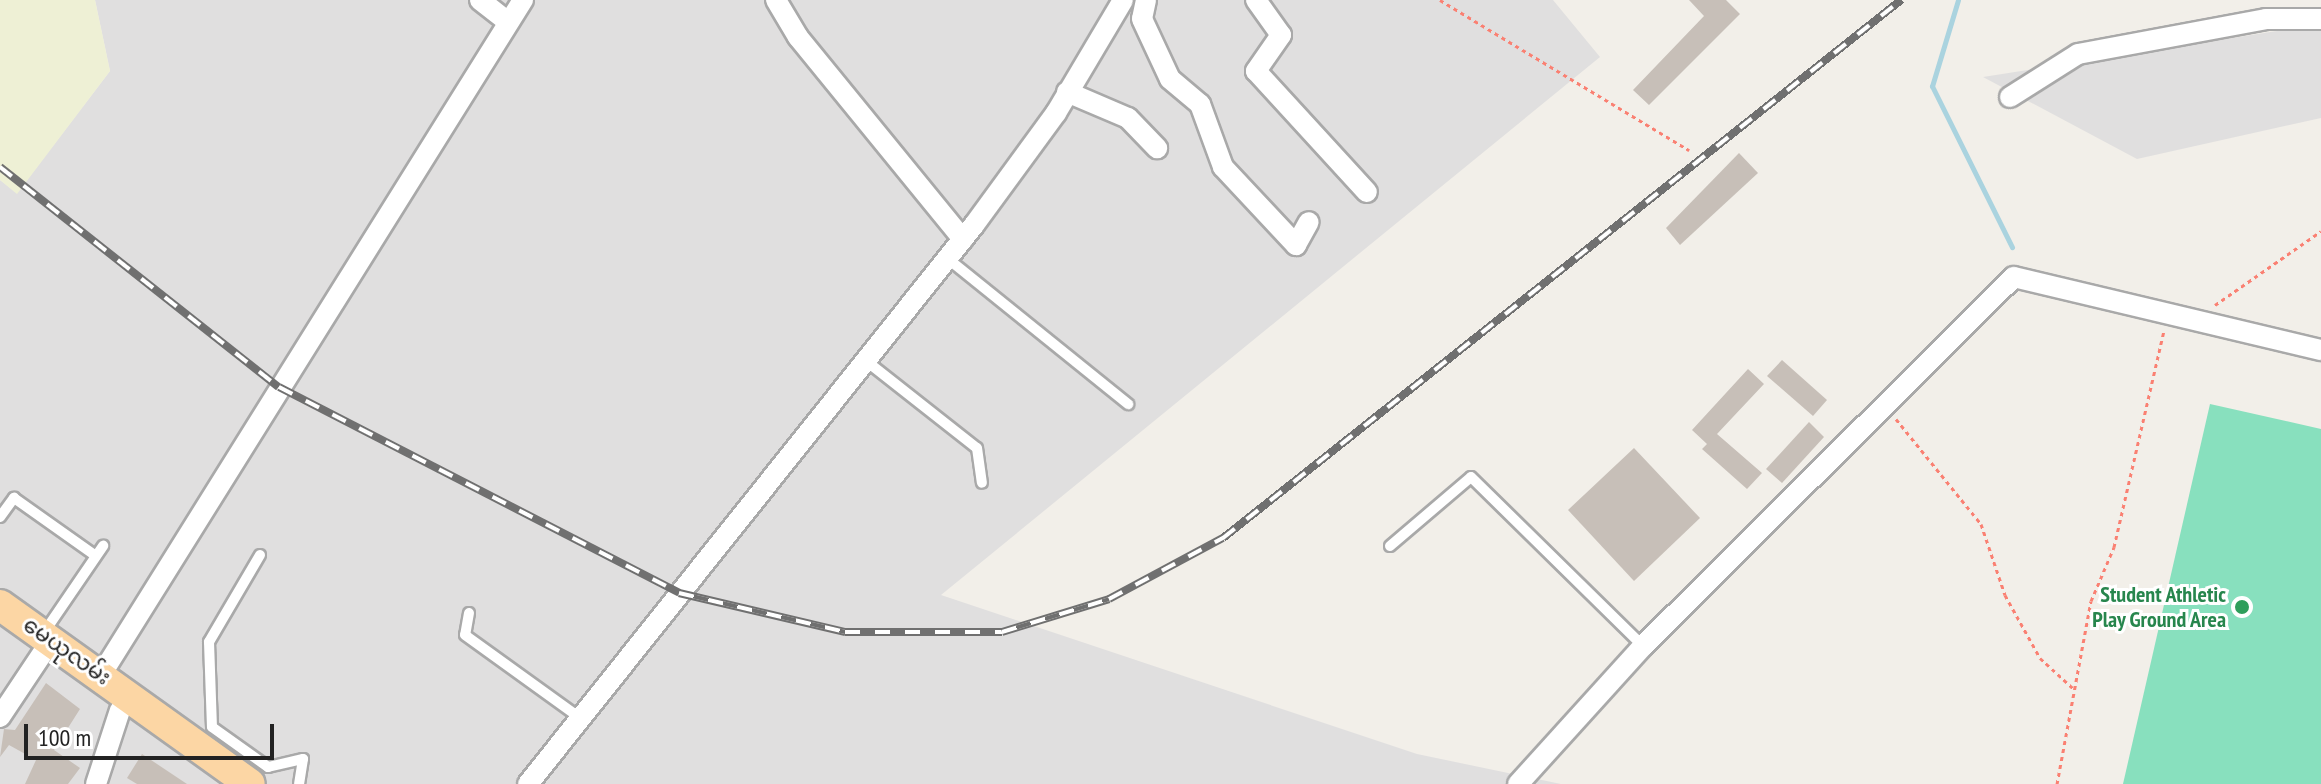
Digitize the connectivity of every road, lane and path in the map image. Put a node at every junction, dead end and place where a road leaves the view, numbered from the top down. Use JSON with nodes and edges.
{"nodes":[{"id":1,"x":480,"y":0,"type":"edge"},
{"id":2,"x":523,"y":0,"type":"edge"},
{"id":3,"x":776,"y":0,"type":"edge"},
{"id":4,"x":1146,"y":0,"type":"edge"},
{"id":5,"x":1256,"y":0,"type":"edge"},
{"id":6,"x":1440,"y":0,"type":"edge"},
{"id":7,"x":1119,"y":1,"type":"edge"},
{"id":8,"x":2321,"y":19,"type":"edge"},
{"id":9,"x":506,"y":20,"type":"junction"},
{"id":10,"x":1067,"y":92,"type":"junction"},
{"id":11,"x":2010,"y":97,"type":"dead end"},
{"id":12,"x":1157,"y":148,"type":"dead end"},
{"id":13,"x":1689,"y":150,"type":"dead end"},
{"id":14,"x":1367,"y":192,"type":"dead end"},
{"id":15,"x":1309,"y":222,"type":"dead end"},
{"id":16,"x":2321,"y":231,"type":"edge"},
{"id":17,"x":963,"y":239,"type":"junction"},
{"id":18,"x":947,"y":258,"type":"junction"},
{"id":19,"x":2180,"y":317,"type":"junction"},
{"id":20,"x":2205,"y":322,"type":"junction"},
{"id":21,"x":2321,"y":350,"type":"edge"},
{"id":22,"x":865,"y":360,"type":"junction"},
{"id":23,"x":1128,"y":404,"type":"dead end"},
{"id":24,"x":1885,"y":405,"type":"junction"},
{"id":25,"x":982,"y":483,"type":"dead end"},
{"id":26,"x":0,"y":517,"type":"edge"},
{"id":27,"x":103,"y":546,"type":"dead end"},
{"id":28,"x":1390,"y":546,"type":"dead end"},
{"id":29,"x":260,"y":555,"type":"dead end"},
{"id":30,"x":96,"y":556,"type":"junction"},
{"id":31,"x":0,"y":605,"type":"edge"},
{"id":32,"x":469,"y":613,"type":"dead end"},
{"id":33,"x":0,"y":625,"type":"edge"},
{"id":34,"x":42,"y":644,"type":"junction"},
{"id":35,"x":1643,"y":646,"type":"junction"},
{"id":36,"x":101,"y":675,"type":"junction"},
{"id":37,"x":2074,"y":689,"type":"junction"},
{"id":38,"x":120,"y":710,"type":"junction"},
{"id":39,"x":0,"y":717,"type":"edge"},
{"id":40,"x":580,"y":718,"type":"junction"},
{"id":41,"x":96,"y":784,"type":"edge"},
{"id":42,"x":219,"y":784,"type":"edge"},
{"id":43,"x":250,"y":784,"type":"edge"},
{"id":44,"x":299,"y":784,"type":"edge"},
{"id":45,"x":528,"y":784,"type":"edge"},
{"id":46,"x":1518,"y":784,"type":"edge"},
{"id":47,"x":2057,"y":784,"type":"edge"}],
"edges":[{"from":1,"to":9,"type":"street"},
{"from":2,"to":9,"type":"street"},
{"from":3,"to":17,"type":"street"},
{"from":4,"to":15,"type":"street"},
{"from":5,"to":14,"type":"street"},
{"from":6,"to":13,"type":"path"},
{"from":7,"to":10,"type":"street"},
{"from":8,"to":11,"type":"street"},
{"from":9,"to":36,"type":"street"},
{"from":10,"to":12,"type":"street"},
{"from":10,"to":17,"type":"street"},
{"from":16,"to":20,"type":"path"},
{"from":17,"to":18,"type":"street"},
{"from":18,"to":22,"type":"street"},
{"from":18,"to":23,"type":"lane"},
{"from":19,"to":20,"type":"street"},
{"from":19,"to":24,"type":"street"},
{"from":19,"to":37,"type":"path"},
{"from":20,"to":21,"type":"street"},
{"from":22,"to":25,"type":"lane"},
{"from":22,"to":40,"type":"street"},
{"from":24,"to":35,"type":"street"},
{"from":24,"to":37,"type":"path"},
{"from":26,"to":30,"type":"lane"},
{"from":27,"to":30,"type":"lane"},
{"from":28,"to":35,"type":"lane"},
{"from":29,"to":44,"type":"lane"},
{"from":30,"to":34,"type":"lane"},
{"from":31,"to":34,"type":"main road","name":"မေယုလမ်း"},
{"from":32,"to":40,"type":"lane"},
{"from":33,"to":34,"type":"main road","name":"မေယုလမ်း"},
{"from":34,"to":36,"type":"main road","name":"မေယုလမ်း"},
{"from":34,"to":38,"type":"main road","name":"မေယုလမ်း"},
{"from":34,"to":39,"type":"street"},
{"from":35,"to":46,"type":"street"},
{"from":36,"to":43,"type":"main road","name":"မေယုလမ်း"},
{"from":37,"to":47,"type":"path"},
{"from":38,"to":41,"type":"street"},
{"from":38,"to":42,"type":"main road","name":"မေယုလမ်း"},
{"from":40,"to":45,"type":"street"}]}
